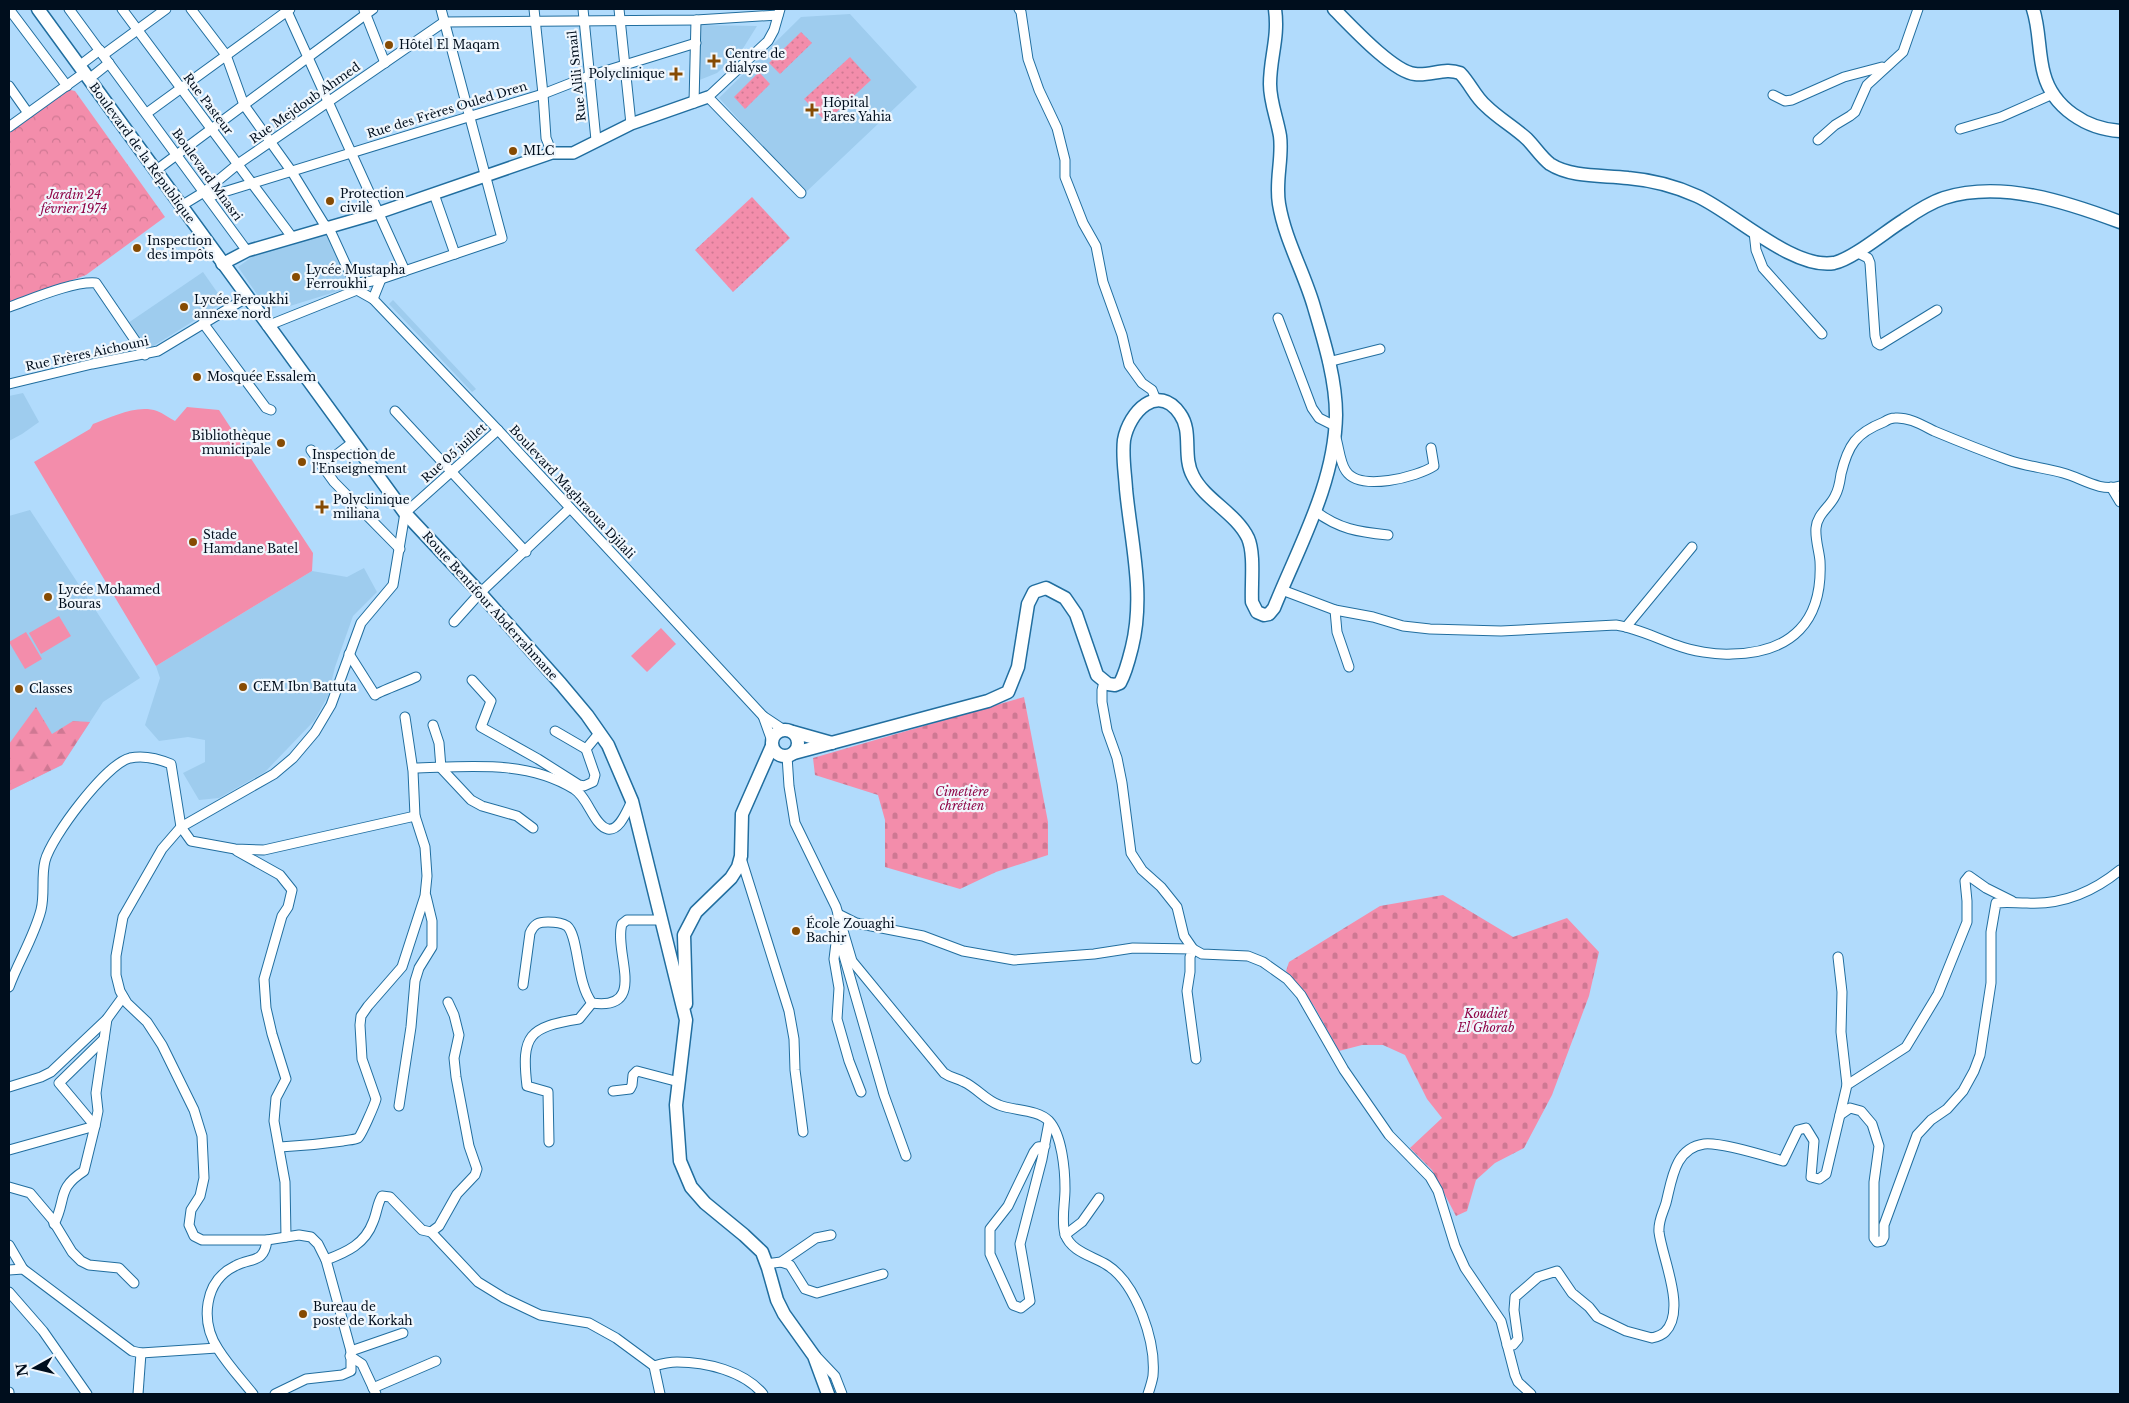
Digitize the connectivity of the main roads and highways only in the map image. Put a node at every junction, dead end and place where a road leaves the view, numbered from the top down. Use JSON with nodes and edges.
{"nodes":[{"id":1,"x":38,"y":9,"type":"edge"},
{"id":2,"x":1274,"y":9,"type":"edge"},
{"id":3,"x":1334,"y":9,"type":"edge"},
{"id":4,"x":2033,"y":9,"type":"edge"},
{"id":5,"x":2120,"y":131,"type":"edge"},
{"id":6,"x":2120,"y":222,"type":"edge"},
{"id":7,"x":246,"y":298,"type":"joint"},
{"id":8,"x":789,"y":731,"type":"junction"},
{"id":9,"x":832,"y":743,"type":"junction"},
{"id":10,"x":772,"y":744,"type":"junction"},
{"id":11,"x":788,"y":755,"type":"junction"},
{"id":12,"x":753,"y":788,"type":"junction"},
{"id":13,"x":686,"y":1020,"type":"junction"},
{"id":14,"x":828,"y":1394,"type":"edge"}],
"edges":[{"from":1,"to":7,"type":"main road","name":"Boulevard de la République"},
{"from":2,"to":9,"type":"main road"},
{"from":3,"to":6,"type":"main road"},
{"from":4,"to":5,"type":"main road"},
{"from":7,"to":13,"type":"main road","name":"Route Bentifour Abderrahmane"},
{"from":8,"to":9,"type":"main road"},
{"from":8,"to":10,"type":"main road"},
{"from":8,"to":11,"type":"main road"},
{"from":9,"to":11,"type":"main road"},
{"from":10,"to":11,"type":"main road"},
{"from":10,"to":12,"type":"main road"},
{"from":11,"to":12,"type":"main road"},
{"from":12,"to":13,"type":"main road"},
{"from":13,"to":14,"type":"main road"}]}
